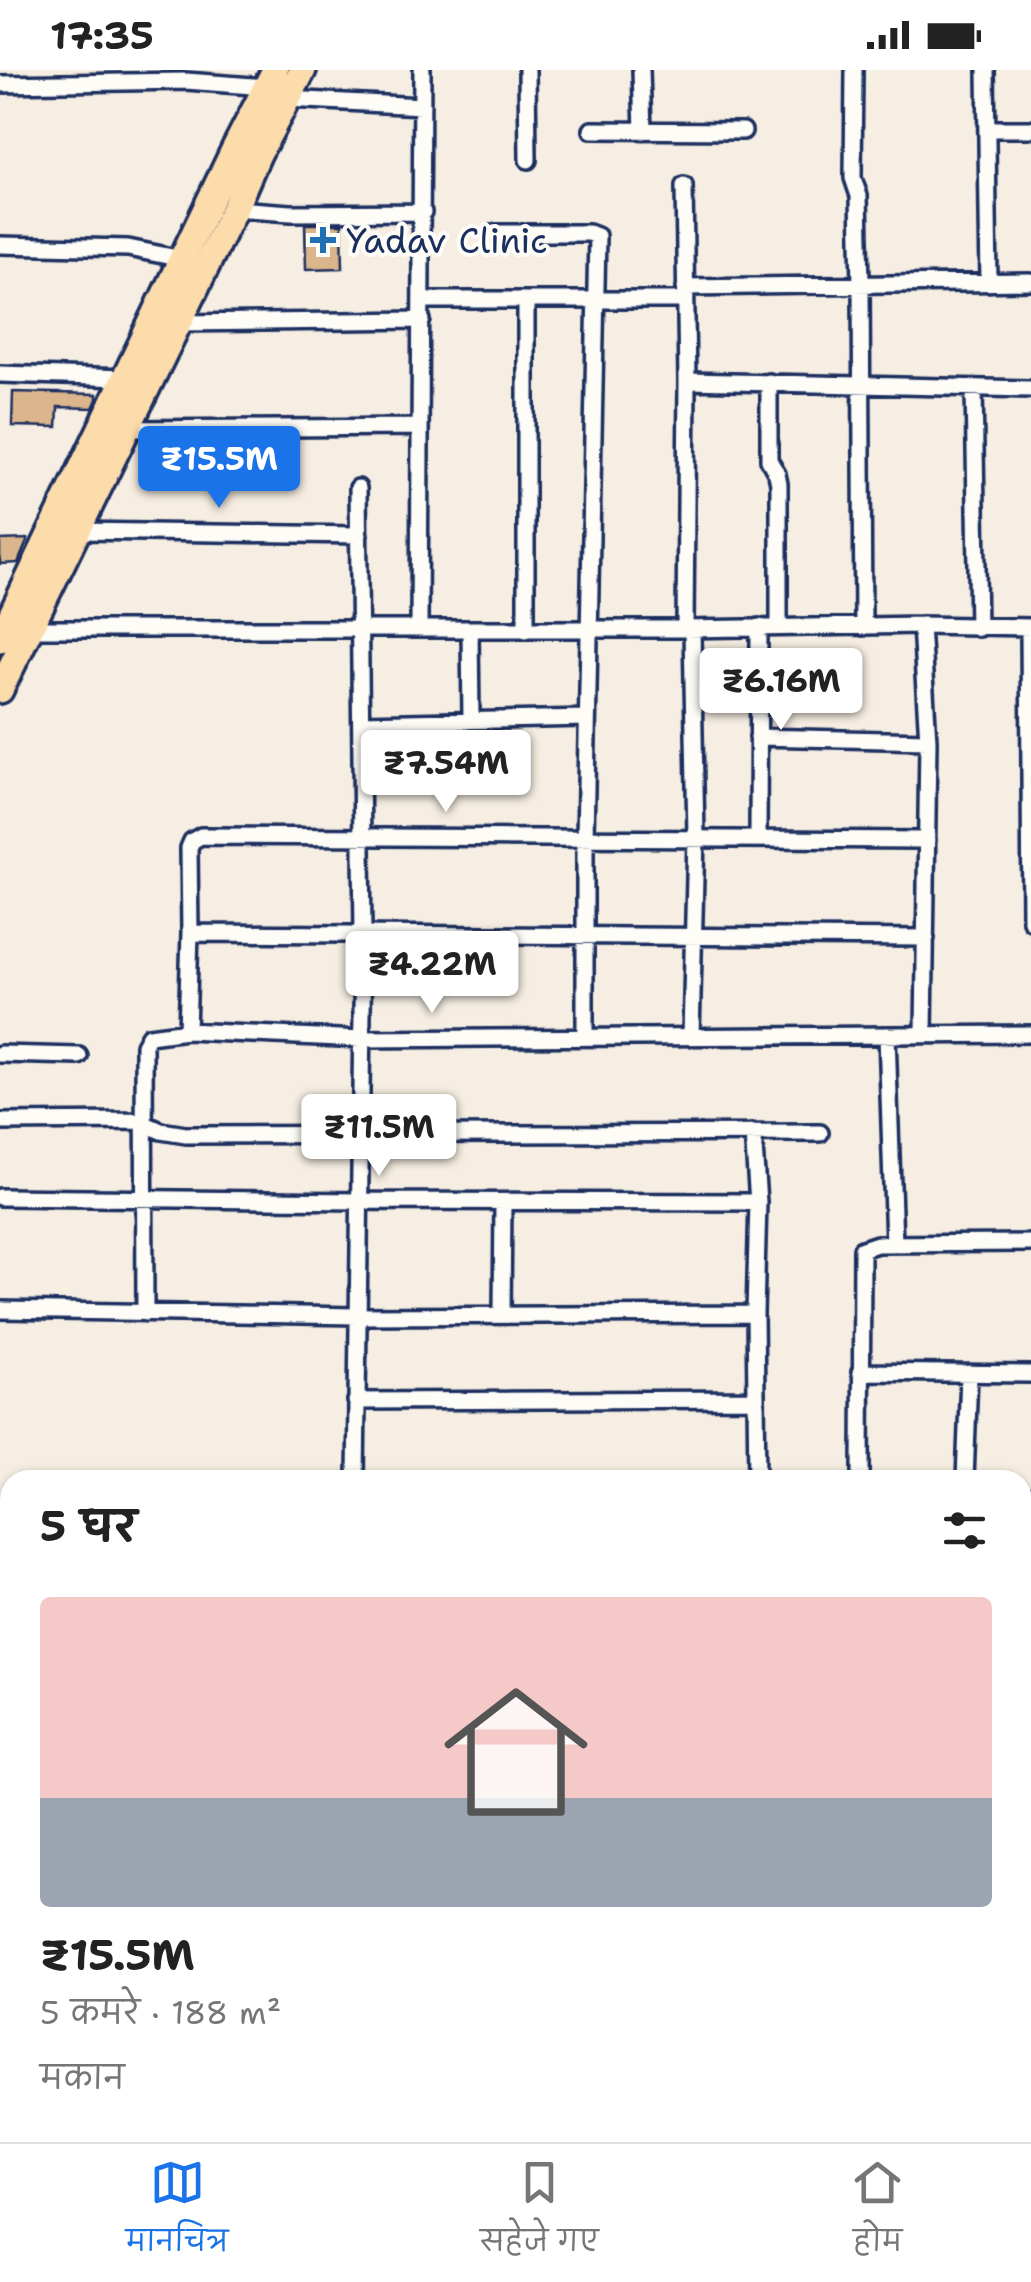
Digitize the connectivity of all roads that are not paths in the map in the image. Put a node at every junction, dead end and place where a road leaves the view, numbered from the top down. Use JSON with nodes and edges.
{"nodes":[{"id":1,"x":303,"y":70,"type":"edge"},
{"id":2,"x":422,"y":70,"type":"edge"},
{"id":3,"x":527,"y":70,"type":"edge"},
{"id":4,"x":641,"y":70,"type":"edge"},
{"id":5,"x":854,"y":70,"type":"edge"},
{"id":6,"x":986,"y":70,"type":"edge"},
{"id":7,"x":0,"y":84,"type":"edge"},
{"id":8,"x":276,"y":86,"type":"edge"},
{"id":9,"x":422,"y":106,"type":"junction"},
{"id":10,"x":1031,"y":128,"type":"edge"},
{"id":11,"x":988,"y":129,"type":"junction"},
{"id":12,"x":592,"y":130,"type":"dead end"},
{"id":13,"x":643,"y":131,"type":"junction"},
{"id":14,"x":743,"y":131,"type":"dead end"},
{"id":15,"x":528,"y":160,"type":"dead end"},
{"id":16,"x":684,"y":186,"type":"dead end"},
{"id":17,"x":234,"y":209,"type":"junction"},
{"id":18,"x":422,"y":212,"type":"junction"},
{"id":19,"x":494,"y":233,"type":"dead end"},
{"id":20,"x":0,"y":245,"type":"edge"},
{"id":21,"x":182,"y":258,"type":"junction"},
{"id":22,"x":1031,"y":282,"type":"edge"},
{"id":23,"x":989,"y":283,"type":"junction"},
{"id":24,"x":861,"y":284,"type":"junction"},
{"id":25,"x":685,"y":293,"type":"junction"},
{"id":26,"x":422,"y":300,"type":"junction"},
{"id":27,"x":596,"y":300,"type":"junction"},
{"id":28,"x":526,"y":301,"type":"junction"},
{"id":29,"x":422,"y":320,"type":"junction"},
{"id":30,"x":178,"y":324,"type":"junction"},
{"id":31,"x":0,"y":374,"type":"edge"},
{"id":32,"x":124,"y":378,"type":"junction"},
{"id":33,"x":687,"y":381,"type":"junction"},
{"id":34,"x":769,"y":382,"type":"junction"},
{"id":35,"x":860,"y":384,"type":"junction"},
{"id":36,"x":974,"y":388,"type":"junction"},
{"id":37,"x":1031,"y":389,"type":"edge"},
{"id":38,"x":420,"y":428,"type":"junction"},
{"id":39,"x":126,"y":430,"type":"junction"},
{"id":40,"x":358,"y":488,"type":"dead end"},
{"id":41,"x":78,"y":532,"type":"junction"},
{"id":42,"x":359,"y":536,"type":"junction"},
{"id":43,"x":921,"y":625,"type":"junction"},
{"id":44,"x":780,"y":627,"type":"junction"},
{"id":45,"x":862,"y":627,"type":"junction"},
{"id":46,"x":1030,"y":627,"type":"edge"},
{"id":47,"x":590,"y":628,"type":"junction"},
{"id":48,"x":760,"y":628,"type":"junction"},
{"id":49,"x":978,"y":628,"type":"junction"},
{"id":50,"x":30,"y":629,"type":"junction"},
{"id":51,"x":360,"y":629,"type":"junction"},
{"id":52,"x":419,"y":629,"type":"junction"},
{"id":53,"x":688,"y":629,"type":"junction"},
{"id":54,"x":470,"y":630,"type":"junction"},
{"id":55,"x":526,"y":630,"type":"junction"},
{"id":56,"x":0,"y":638,"type":"edge"},
{"id":57,"x":0,"y":690,"type":"edge"},
{"id":58,"x":587,"y":718,"type":"junction"},
{"id":59,"x":471,"y":720,"type":"junction"},
{"id":60,"x":361,"y":722,"type":"junction"},
{"id":61,"x":758,"y":737,"type":"junction"},
{"id":62,"x":928,"y":741,"type":"junction"},
{"id":63,"x":361,"y":838,"type":"junction"},
{"id":64,"x":585,"y":838,"type":"junction"},
{"id":65,"x":696,"y":838,"type":"junction"},
{"id":66,"x":758,"y":838,"type":"junction"},
{"id":67,"x":926,"y":840,"type":"junction"},
{"id":68,"x":1031,"y":921,"type":"edge"},
{"id":69,"x":190,"y":934,"type":"junction"},
{"id":70,"x":362,"y":936,"type":"junction"},
{"id":71,"x":586,"y":936,"type":"junction"},
{"id":72,"x":695,"y":936,"type":"junction"},
{"id":73,"x":926,"y":938,"type":"junction"},
{"id":74,"x":188,"y":1031,"type":"junction"},
{"id":75,"x":924,"y":1034,"type":"junction"},
{"id":76,"x":1031,"y":1034,"type":"edge"},
{"id":77,"x":888,"y":1035,"type":"junction"},
{"id":78,"x":691,"y":1036,"type":"junction"},
{"id":79,"x":584,"y":1037,"type":"junction"},
{"id":80,"x":361,"y":1040,"type":"junction"},
{"id":81,"x":0,"y":1054,"type":"edge"},
{"id":82,"x":79,"y":1056,"type":"dead end"},
{"id":83,"x":0,"y":1122,"type":"edge"},
{"id":84,"x":143,"y":1122,"type":"junction"},
{"id":85,"x":820,"y":1133,"type":"dead end"},
{"id":86,"x":753,"y":1134,"type":"junction"},
{"id":87,"x":361,"y":1135,"type":"junction"},
{"id":88,"x":0,"y":1198,"type":"edge"},
{"id":89,"x":144,"y":1199,"type":"junction"},
{"id":90,"x":360,"y":1201,"type":"junction"},
{"id":91,"x":503,"y":1202,"type":"junction"},
{"id":92,"x":758,"y":1202,"type":"junction"},
{"id":93,"x":1031,"y":1243,"type":"edge"},
{"id":94,"x":894,"y":1244,"type":"junction"},
{"id":95,"x":0,"y":1310,"type":"edge"},
{"id":96,"x":145,"y":1312,"type":"junction"},
{"id":97,"x":755,"y":1314,"type":"junction"},
{"id":98,"x":502,"y":1315,"type":"junction"},
{"id":99,"x":357,"y":1316,"type":"junction"},
{"id":100,"x":860,"y":1372,"type":"junction"},
{"id":101,"x":969,"y":1374,"type":"junction"},
{"id":102,"x":1031,"y":1374,"type":"edge"},
{"id":103,"x":756,"y":1400,"type":"junction"},
{"id":104,"x":356,"y":1401,"type":"junction"},
{"id":105,"x":356,"y":1470,"type":"edge"},
{"id":106,"x":757,"y":1470,"type":"edge"},
{"id":107,"x":860,"y":1470,"type":"edge"},
{"id":108,"x":966,"y":1470,"type":"edge"}],
"edges":[{"from":1,"to":8,"type":"main road"},
{"from":2,"to":9,"type":"street"},
{"from":3,"to":15,"type":"street"},
{"from":4,"to":13,"type":"street"},
{"from":5,"to":24,"type":"street"},
{"from":6,"to":11,"type":"street"},
{"from":7,"to":8,"type":"street"},
{"from":8,"to":9,"type":"street"},
{"from":8,"to":17,"type":"main road"},
{"from":8,"to":21,"type":"main road"},
{"from":9,"to":18,"type":"street"},
{"from":10,"to":11,"type":"street"},
{"from":11,"to":23,"type":"street"},
{"from":12,"to":13,"type":"street"},
{"from":13,"to":14,"type":"street"},
{"from":16,"to":25,"type":"street"},
{"from":17,"to":18,"type":"street"},
{"from":17,"to":30,"type":"main road"},
{"from":18,"to":26,"type":"street"},
{"from":19,"to":27,"type":"street"},
{"from":20,"to":21,"type":"street"},
{"from":21,"to":32,"type":"main road"},
{"from":22,"to":23,"type":"street"},
{"from":23,"to":24,"type":"street"},
{"from":24,"to":25,"type":"street"},
{"from":24,"to":35,"type":"street"},
{"from":25,"to":27,"type":"street"},
{"from":25,"to":33,"type":"street"},
{"from":26,"to":28,"type":"street"},
{"from":26,"to":29,"type":"street"},
{"from":27,"to":28,"type":"street"},
{"from":27,"to":47,"type":"street"},
{"from":28,"to":55,"type":"street"},
{"from":29,"to":30,"type":"street"},
{"from":29,"to":38,"type":"street"},
{"from":30,"to":39,"type":"main road"},
{"from":31,"to":32,"type":"street"},
{"from":32,"to":56,"type":"main road"},
{"from":33,"to":34,"type":"street"},
{"from":33,"to":53,"type":"street"},
{"from":34,"to":35,"type":"street"},
{"from":34,"to":44,"type":"street"},
{"from":35,"to":36,"type":"street"},
{"from":35,"to":45,"type":"street"},
{"from":36,"to":37,"type":"street"},
{"from":36,"to":49,"type":"street"},
{"from":38,"to":39,"type":"street"},
{"from":38,"to":52,"type":"street"},
{"from":39,"to":41,"type":"main road"},
{"from":40,"to":42,"type":"street"},
{"from":41,"to":42,"type":"street"},
{"from":41,"to":50,"type":"main road"},
{"from":42,"to":51,"type":"street"},
{"from":43,"to":45,"type":"street"},
{"from":43,"to":49,"type":"street"},
{"from":43,"to":62,"type":"street"},
{"from":44,"to":45,"type":"street"},
{"from":44,"to":48,"type":"street"},
{"from":46,"to":49,"type":"street"},
{"from":46,"to":68,"type":"street"},
{"from":47,"to":53,"type":"street"},
{"from":47,"to":55,"type":"street"},
{"from":47,"to":58,"type":"street"},
{"from":48,"to":53,"type":"street"},
{"from":48,"to":61,"type":"street"},
{"from":50,"to":51,"type":"street"},
{"from":50,"to":57,"type":"main road"},
{"from":51,"to":52,"type":"street"},
{"from":51,"to":60,"type":"street"},
{"from":52,"to":54,"type":"street"},
{"from":53,"to":65,"type":"street"},
{"from":54,"to":55,"type":"street"},
{"from":54,"to":59,"type":"street"},
{"from":58,"to":59,"type":"street"},
{"from":58,"to":64,"type":"street"},
{"from":59,"to":60,"type":"street"},
{"from":60,"to":63,"type":"street"},
{"from":61,"to":62,"type":"street"},
{"from":61,"to":66,"type":"street"},
{"from":62,"to":67,"type":"street"},
{"from":63,"to":64,"type":"street"},
{"from":63,"to":69,"type":"street"},
{"from":63,"to":70,"type":"street"},
{"from":64,"to":65,"type":"street"},
{"from":64,"to":71,"type":"street"},
{"from":65,"to":66,"type":"street"},
{"from":65,"to":72,"type":"street"},
{"from":66,"to":67,"type":"street"},
{"from":67,"to":73,"type":"street"},
{"from":69,"to":70,"type":"street"},
{"from":69,"to":74,"type":"street"},
{"from":70,"to":71,"type":"street"},
{"from":70,"to":80,"type":"street"},
{"from":71,"to":72,"type":"street"},
{"from":71,"to":79,"type":"street"},
{"from":72,"to":73,"type":"street"},
{"from":72,"to":78,"type":"street"},
{"from":73,"to":75,"type":"street"},
{"from":74,"to":80,"type":"street"},
{"from":74,"to":84,"type":"street"},
{"from":75,"to":76,"type":"street"},
{"from":75,"to":77,"type":"street"},
{"from":77,"to":78,"type":"street"},
{"from":77,"to":94,"type":"street"},
{"from":78,"to":79,"type":"street"},
{"from":79,"to":80,"type":"street"},
{"from":80,"to":87,"type":"street"},
{"from":81,"to":82,"type":"street"},
{"from":83,"to":84,"type":"street"},
{"from":84,"to":87,"type":"street"},
{"from":84,"to":89,"type":"street"},
{"from":85,"to":86,"type":"street"},
{"from":86,"to":87,"type":"street"},
{"from":86,"to":92,"type":"street"},
{"from":87,"to":90,"type":"street"},
{"from":88,"to":89,"type":"street"},
{"from":89,"to":90,"type":"street"},
{"from":89,"to":96,"type":"street"},
{"from":90,"to":91,"type":"street"},
{"from":90,"to":99,"type":"street"},
{"from":91,"to":92,"type":"street"},
{"from":91,"to":98,"type":"street"},
{"from":92,"to":97,"type":"street"},
{"from":93,"to":94,"type":"street"},
{"from":94,"to":100,"type":"street"},
{"from":95,"to":96,"type":"street"},
{"from":96,"to":99,"type":"street"},
{"from":97,"to":98,"type":"street"},
{"from":97,"to":103,"type":"street"},
{"from":98,"to":99,"type":"street"},
{"from":99,"to":104,"type":"street"},
{"from":100,"to":101,"type":"street"},
{"from":100,"to":107,"type":"street"},
{"from":101,"to":102,"type":"street"},
{"from":101,"to":108,"type":"street"},
{"from":103,"to":104,"type":"street"},
{"from":103,"to":106,"type":"street"},
{"from":104,"to":105,"type":"street"}]}
